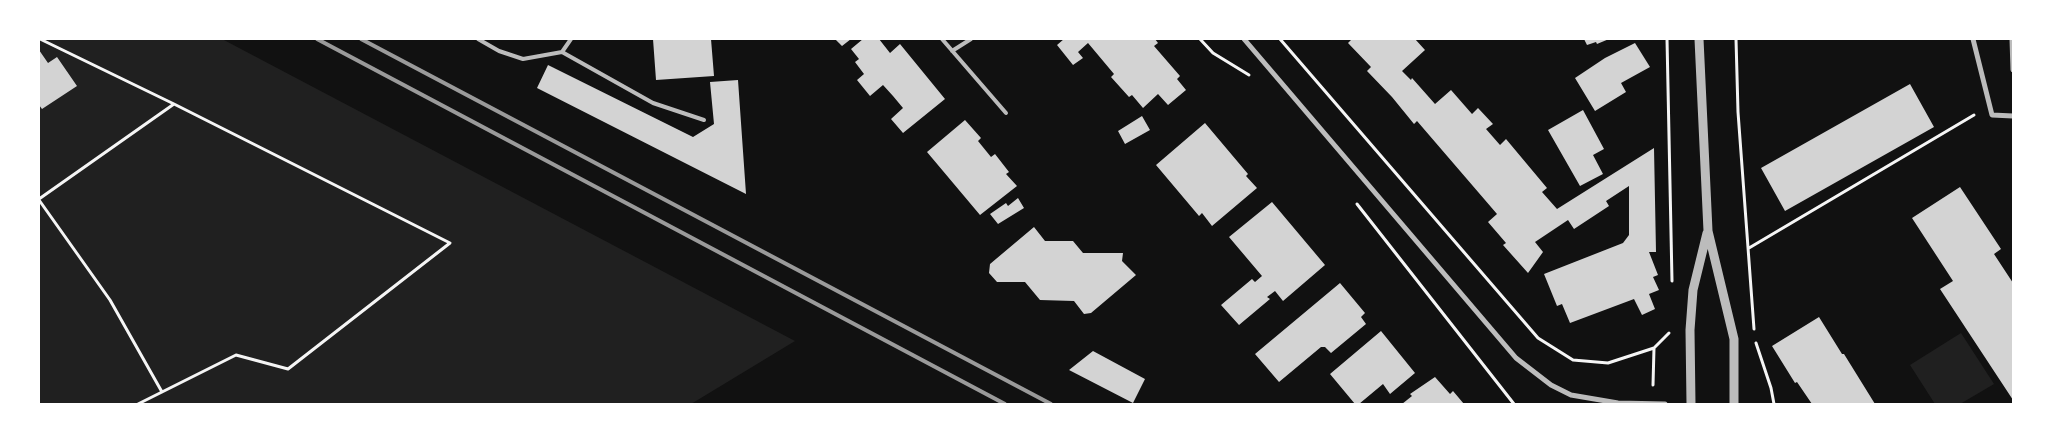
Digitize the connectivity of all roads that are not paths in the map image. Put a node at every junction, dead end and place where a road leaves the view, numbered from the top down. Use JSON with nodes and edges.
{"nodes":[{"id":1,"x":478,"y":39,"type":"edge"},
{"id":2,"x":571,"y":39,"type":"edge"},
{"id":3,"x":942,"y":39,"type":"edge"},
{"id":4,"x":971,"y":39,"type":"edge"},
{"id":5,"x":1244,"y":39,"type":"edge"},
{"id":6,"x":1699,"y":39,"type":"edge"},
{"id":7,"x":1974,"y":39,"type":"edge"},
{"id":8,"x":2012,"y":39,"type":"edge"},
{"id":9,"x":952,"y":51,"type":"junction"},
{"id":10,"x":562,"y":52,"type":"junction"},
{"id":11,"x":2013,"y":70,"type":"edge"},
{"id":12,"x":1006,"y":113,"type":"dead end"},
{"id":13,"x":2013,"y":116,"type":"edge"},
{"id":14,"x":704,"y":120,"type":"dead end"},
{"id":15,"x":1708,"y":231,"type":"junction"},
{"id":16,"x":1652,"y":404,"type":"edge"},
{"id":17,"x":1665,"y":404,"type":"edge"},
{"id":18,"x":1690,"y":404,"type":"edge"},
{"id":19,"x":1734,"y":404,"type":"edge"}],
"edges":[{"from":1,"to":10,"type":"lane"},
{"from":2,"to":10,"type":"lane"},
{"from":3,"to":9,"type":"lane"},
{"from":4,"to":9,"type":"lane"},
{"from":5,"to":16,"type":"street"},
{"from":6,"to":15,"type":"street"},
{"from":7,"to":13,"type":"street"},
{"from":8,"to":11,"type":"street"},
{"from":9,"to":12,"type":"lane"},
{"from":10,"to":14,"type":"lane"},
{"from":15,"to":18,"type":"street"},
{"from":15,"to":19,"type":"street"},
{"from":16,"to":17,"type":"street"}]}
